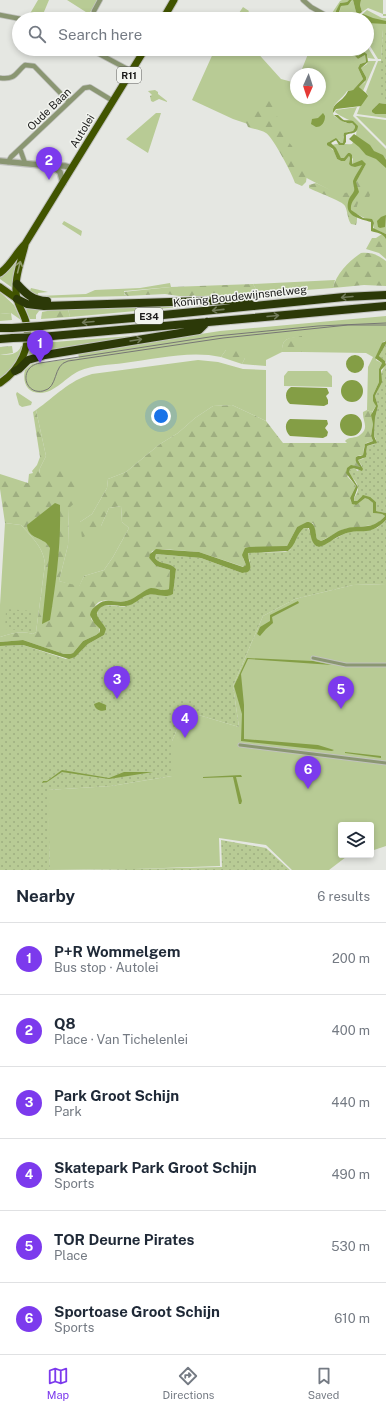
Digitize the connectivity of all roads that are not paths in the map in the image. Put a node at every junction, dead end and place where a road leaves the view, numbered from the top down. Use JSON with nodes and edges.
{"nodes":[{"id":1,"x":100,"y":0,"type":"edge"},
{"id":2,"x":174,"y":0,"type":"edge"},
{"id":3,"x":303,"y":0,"type":"edge"},
{"id":4,"x":94,"y":10,"type":"dead end"},
{"id":5,"x":167,"y":12,"type":"edge"},
{"id":6,"x":320,"y":12,"type":"edge"},
{"id":7,"x":0,"y":15,"type":"edge"},
{"id":8,"x":12,"y":17,"type":"edge"},
{"id":9,"x":103,"y":56,"type":"edge"},
{"id":10,"x":140,"y":56,"type":"edge"},
{"id":11,"x":131,"y":71,"type":"junction"},
{"id":12,"x":0,"y":78,"type":"edge"},
{"id":13,"x":113,"y":101,"type":"junction"},
{"id":14,"x":69,"y":102,"type":"junction"},
{"id":15,"x":20,"y":149,"type":"junction"},
{"id":16,"x":0,"y":161,"type":"edge"},
{"id":17,"x":8,"y":162,"type":"junction"},
{"id":18,"x":25,"y":163,"type":"junction"},
{"id":19,"x":51,"y":166,"type":"junction"},
{"id":20,"x":72,"y":168,"type":"junction"},
{"id":21,"x":63,"y":183,"type":"junction"},
{"id":22,"x":25,"y":244,"type":"junction"},
{"id":23,"x":0,"y":273,"type":"edge"},
{"id":24,"x":17,"y":284,"type":"junction"},
{"id":25,"x":0,"y":287,"type":"edge"},
{"id":26,"x":386,"y":295,"type":"edge"},
{"id":27,"x":17,"y":299,"type":"junction"},
{"id":28,"x":62,"y":305,"type":"junction"},
{"id":29,"x":257,"y":306,"type":"junction"},
{"id":30,"x":386,"y":306,"type":"edge"},
{"id":31,"x":207,"y":322,"type":"junction"},
{"id":32,"x":0,"y":328,"type":"edge"},
{"id":33,"x":0,"y":339,"type":"edge"},
{"id":34,"x":15,"y":371,"type":"junction"},
{"id":35,"x":0,"y":383,"type":"edge"},
{"id":36,"x":313,"y":658,"type":"dead end"},
{"id":37,"x":386,"y":665,"type":"edge"},
{"id":38,"x":240,"y":744,"type":"dead end"},
{"id":39,"x":386,"y":763,"type":"edge"}],
"edges":[{"from":1,"to":4,"type":"street"},
{"from":2,"to":5,"type":"main road"},
{"from":3,"to":6,"type":"street"},
{"from":7,"to":8,"type":"street"},
{"from":9,"to":11,"type":"street"},
{"from":10,"to":11,"type":"main road","name":"Autolei","number":"R11"},
{"from":11,"to":13,"type":"main road","name":"Autolei","number":"R11"},
{"from":12,"to":14,"type":"street"},
{"from":13,"to":14,"type":"street","name":"Oude Baan"},
{"from":13,"to":20,"type":"main road","name":"Autolei","number":"R11"},
{"from":14,"to":15,"type":"street","name":"Oude Baan"},
{"from":15,"to":17,"type":"street","name":"Oude Baan"},
{"from":15,"to":18,"type":"street"},
{"from":16,"to":17,"type":"street"},
{"from":17,"to":18,"type":"street"},
{"from":18,"to":19,"type":"street"},
{"from":19,"to":20,"type":"street"},
{"from":19,"to":21,"type":"street"},
{"from":20,"to":21,"type":"main road","name":"Autolei","number":"R11"},
{"from":21,"to":22,"type":"main road","name":"Autolei","number":"R11"},
{"from":22,"to":23,"type":"main road","name":"Autolei","number":"R11"},
{"from":24,"to":22,"type":"main road","name":"Autolei","number":"R11","one_way":true},
{"from":24,"to":27,"type":"main road","name":"Autolei","number":"R11"},
{"from":24,"to":28,"type":"highway"},
{"from":25,"to":27,"type":"main road"},
{"from":26,"to":29,"type":"highway","name":"Koning Boudewijnsnelweg","number":"E34","one_way":true},
{"from":27,"to":28,"type":"highway"},
{"from":27,"to":34,"type":"main road","name":"Autolei","number":"R11"},
{"from":28,"to":29,"type":"highway"},
{"from":29,"to":32,"type":"highway","name":"Koning Boudewijnsnelweg","number":"E34","one_way":true,"bridge":true},
{"from":31,"to":30,"type":"highway","name":"Koning Boudewijnsnelweg","number":"E34","one_way":true},
{"from":31,"to":33,"type":"highway","name":"Koning Boudewijnsnelweg","number":"E34","bridge":true},
{"from":34,"to":31,"type":"highway","one_way":true},
{"from":34,"to":35,"type":"main road","name":"Autolei","number":"R11"},
{"from":36,"to":37,"type":"street"},
{"from":38,"to":39,"type":"street"}]}
